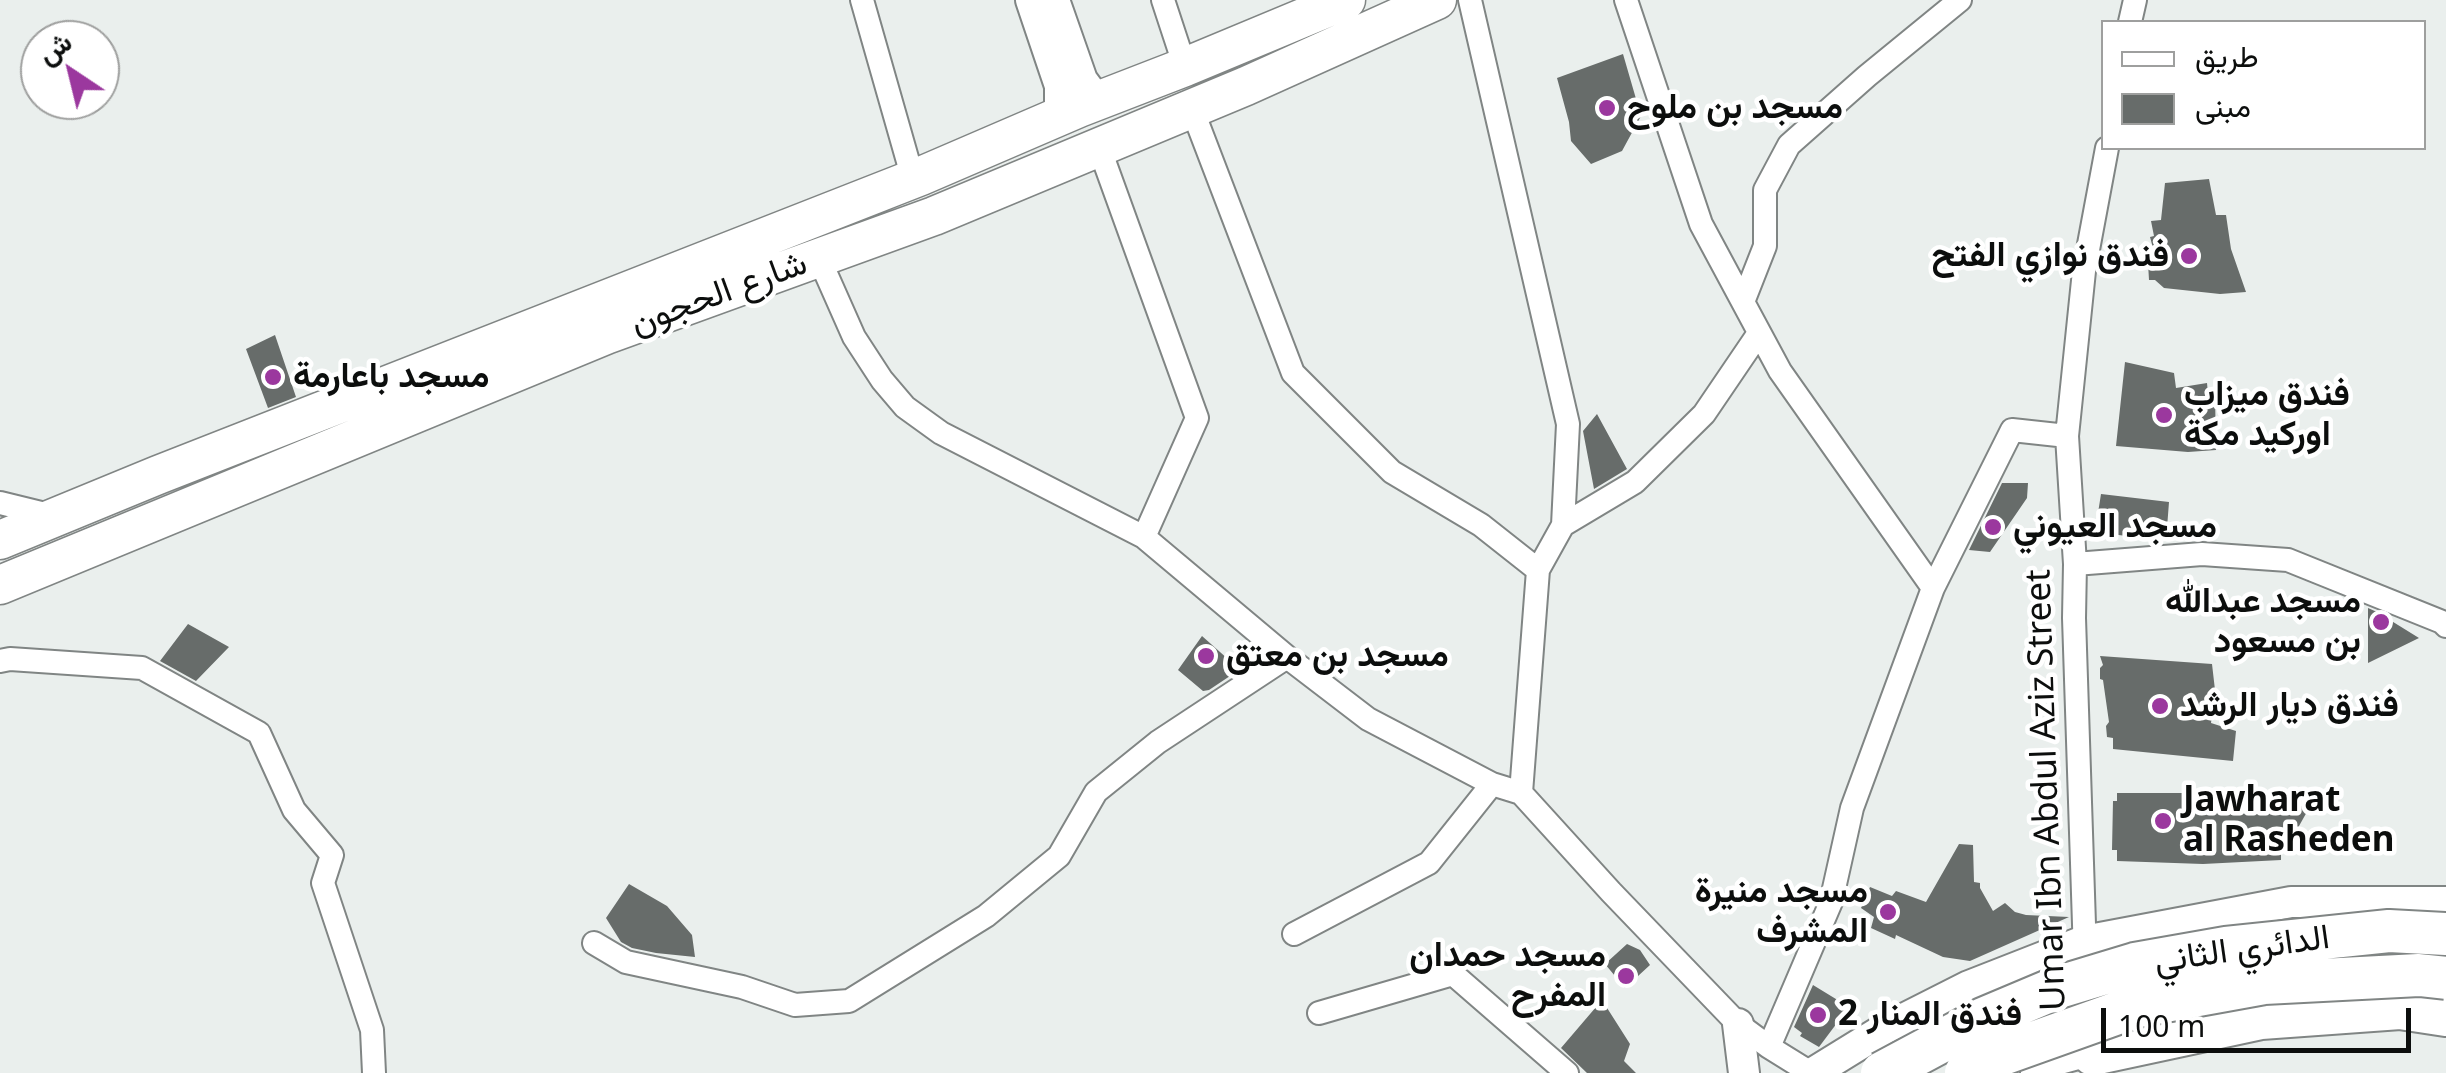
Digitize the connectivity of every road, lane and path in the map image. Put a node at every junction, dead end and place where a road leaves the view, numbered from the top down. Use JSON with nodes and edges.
{"nodes":[{"id":1,"x":862,"y":0,"type":"edge"},
{"id":2,"x":1031,"y":0,"type":"edge"},
{"id":3,"x":1054,"y":0,"type":"edge"},
{"id":4,"x":1164,"y":0,"type":"edge"},
{"id":5,"x":1346,"y":0,"type":"edge"},
{"id":6,"x":1437,"y":0,"type":"edge"},
{"id":7,"x":1470,"y":0,"type":"edge"},
{"id":8,"x":1626,"y":0,"type":"edge"},
{"id":9,"x":1960,"y":0,"type":"edge"},
{"id":10,"x":1185,"y":67,"type":"junction"},
{"id":11,"x":1100,"y":100,"type":"junction"},
{"id":12,"x":1192,"y":109,"type":"junction"},
{"id":13,"x":1057,"y":118,"type":"junction"},
{"id":14,"x":1100,"y":147,"type":"junction"},
{"id":15,"x":2107,"y":150,"type":"edge"},
{"id":16,"x":913,"y":179,"type":"junction"},
{"id":17,"x":819,"y":258,"type":"junction"},
{"id":18,"x":1743,"y":302,"type":"junction"},
{"id":19,"x":1760,"y":334,"type":"junction"},
{"id":20,"x":2066,"y":436,"type":"junction"},
{"id":21,"x":0,"y":502,"type":"edge"},
{"id":22,"x":56,"y":517,"type":"junction"},
{"id":23,"x":1563,"y":525,"type":"junction"},
{"id":24,"x":1144,"y":536,"type":"junction"},
{"id":25,"x":0,"y":540,"type":"edge"},
{"id":26,"x":2075,"y":564,"type":"junction"},
{"id":27,"x":1538,"y":570,"type":"junction"},
{"id":28,"x":0,"y":585,"type":"edge"},
{"id":29,"x":1934,"y":588,"type":"junction"},
{"id":30,"x":2446,"y":626,"type":"edge"},
{"id":31,"x":1287,"y":657,"type":"junction"},
{"id":32,"x":0,"y":661,"type":"edge"},
{"id":33,"x":1492,"y":784,"type":"junction"},
{"id":34,"x":1521,"y":793,"type":"junction"},
{"id":35,"x":2446,"y":902,"type":"edge"},
{"id":36,"x":1294,"y":934,"type":"dead end"},
{"id":37,"x":2446,"y":934,"type":"edge"},
{"id":38,"x":2084,"y":941,"type":"junction"},
{"id":39,"x":594,"y":943,"type":"dead end"},
{"id":40,"x":2446,"y":978,"type":"edge"},
{"id":41,"x":1320,"y":1012,"type":"dead end"},
{"id":42,"x":2446,"y":1014,"type":"edge"},
{"id":43,"x":1738,"y":1024,"type":"junction"},
{"id":44,"x":1769,"y":1046,"type":"junction"},
{"id":45,"x":2094,"y":1064,"type":"edge"},
{"id":46,"x":374,"y":1073,"type":"edge"},
{"id":47,"x":1568,"y":1073,"type":"edge"},
{"id":48,"x":1744,"y":1073,"type":"edge"},
{"id":49,"x":1812,"y":1073,"type":"edge"},
{"id":50,"x":1882,"y":1073,"type":"edge"},
{"id":51,"x":1966,"y":1073,"type":"edge"},
{"id":52,"x":2032,"y":1073,"type":"edge"}],
"edges":[{"from":1,"to":16,"type":"street"},
{"from":2,"to":13,"type":"street"},
{"from":3,"to":11,"type":"street"},
{"from":4,"to":10,"type":"street"},
{"from":5,"to":10,"type":"main road","name":"شارع الحجون"},
{"from":6,"to":12,"type":"main road","name":"شارع الحجون"},
{"from":7,"to":23,"type":"street"},
{"from":8,"to":18,"type":"street"},
{"from":9,"to":18,"type":"street"},
{"from":10,"to":11,"type":"main road","name":"شارع الحجون"},
{"from":11,"to":13,"type":"main road","name":"شارع الحجون"},
{"from":12,"to":14,"type":"main road","name":"شارع الحجون"},
{"from":12,"to":27,"type":"street"},
{"from":13,"to":16,"type":"main road","name":"شارع الحجون"},
{"from":14,"to":17,"type":"main road","name":"شارع الحجون"},
{"from":14,"to":24,"type":"street"},
{"from":15,"to":20,"type":"street","name":"Umar Ibn Abdul Aziz Street"},
{"from":16,"to":22,"type":"main road","name":"شارع الحجون"},
{"from":17,"to":24,"type":"street"},
{"from":17,"to":28,"type":"main road","name":"شارع الحجون"},
{"from":18,"to":19,"type":"street"},
{"from":19,"to":23,"type":"street"},
{"from":19,"to":29,"type":"street"},
{"from":20,"to":26,"type":"street","name":"Umar Ibn Abdul Aziz Street"},
{"from":20,"to":29,"type":"street"},
{"from":21,"to":22,"type":"street"},
{"from":22,"to":25,"type":"main road","name":"شارع الحجون"},
{"from":23,"to":27,"type":"street"},
{"from":24,"to":31,"type":"street"},
{"from":26,"to":30,"type":"street"},
{"from":26,"to":38,"type":"street","name":"Umar Ibn Abdul Aziz Street"},
{"from":27,"to":34,"type":"street"},
{"from":29,"to":44,"type":"street"},
{"from":31,"to":33,"type":"street"},
{"from":31,"to":39,"type":"street"},
{"from":32,"to":46,"type":"street"},
{"from":33,"to":34,"type":"street"},
{"from":33,"to":36,"type":"street"},
{"from":34,"to":43,"type":"street"},
{"from":35,"to":38,"type":"street"},
{"from":37,"to":50,"type":"highway","name":"الدائري الثاني","bridge":true},
{"from":38,"to":45,"type":"street","name":"Umar Ibn Abdul Aziz Street"},
{"from":38,"to":49,"type":"street"},
{"from":40,"to":51,"type":"highway","name":"الدائري الثاني","bridge":true},
{"from":41,"to":47,"type":"street"},
{"from":42,"to":45,"type":"highway"},
{"from":43,"to":44,"type":"street"},
{"from":43,"to":48,"type":"street"},
{"from":44,"to":49,"type":"street"},
{"from":45,"to":52,"type":"street"}]}
